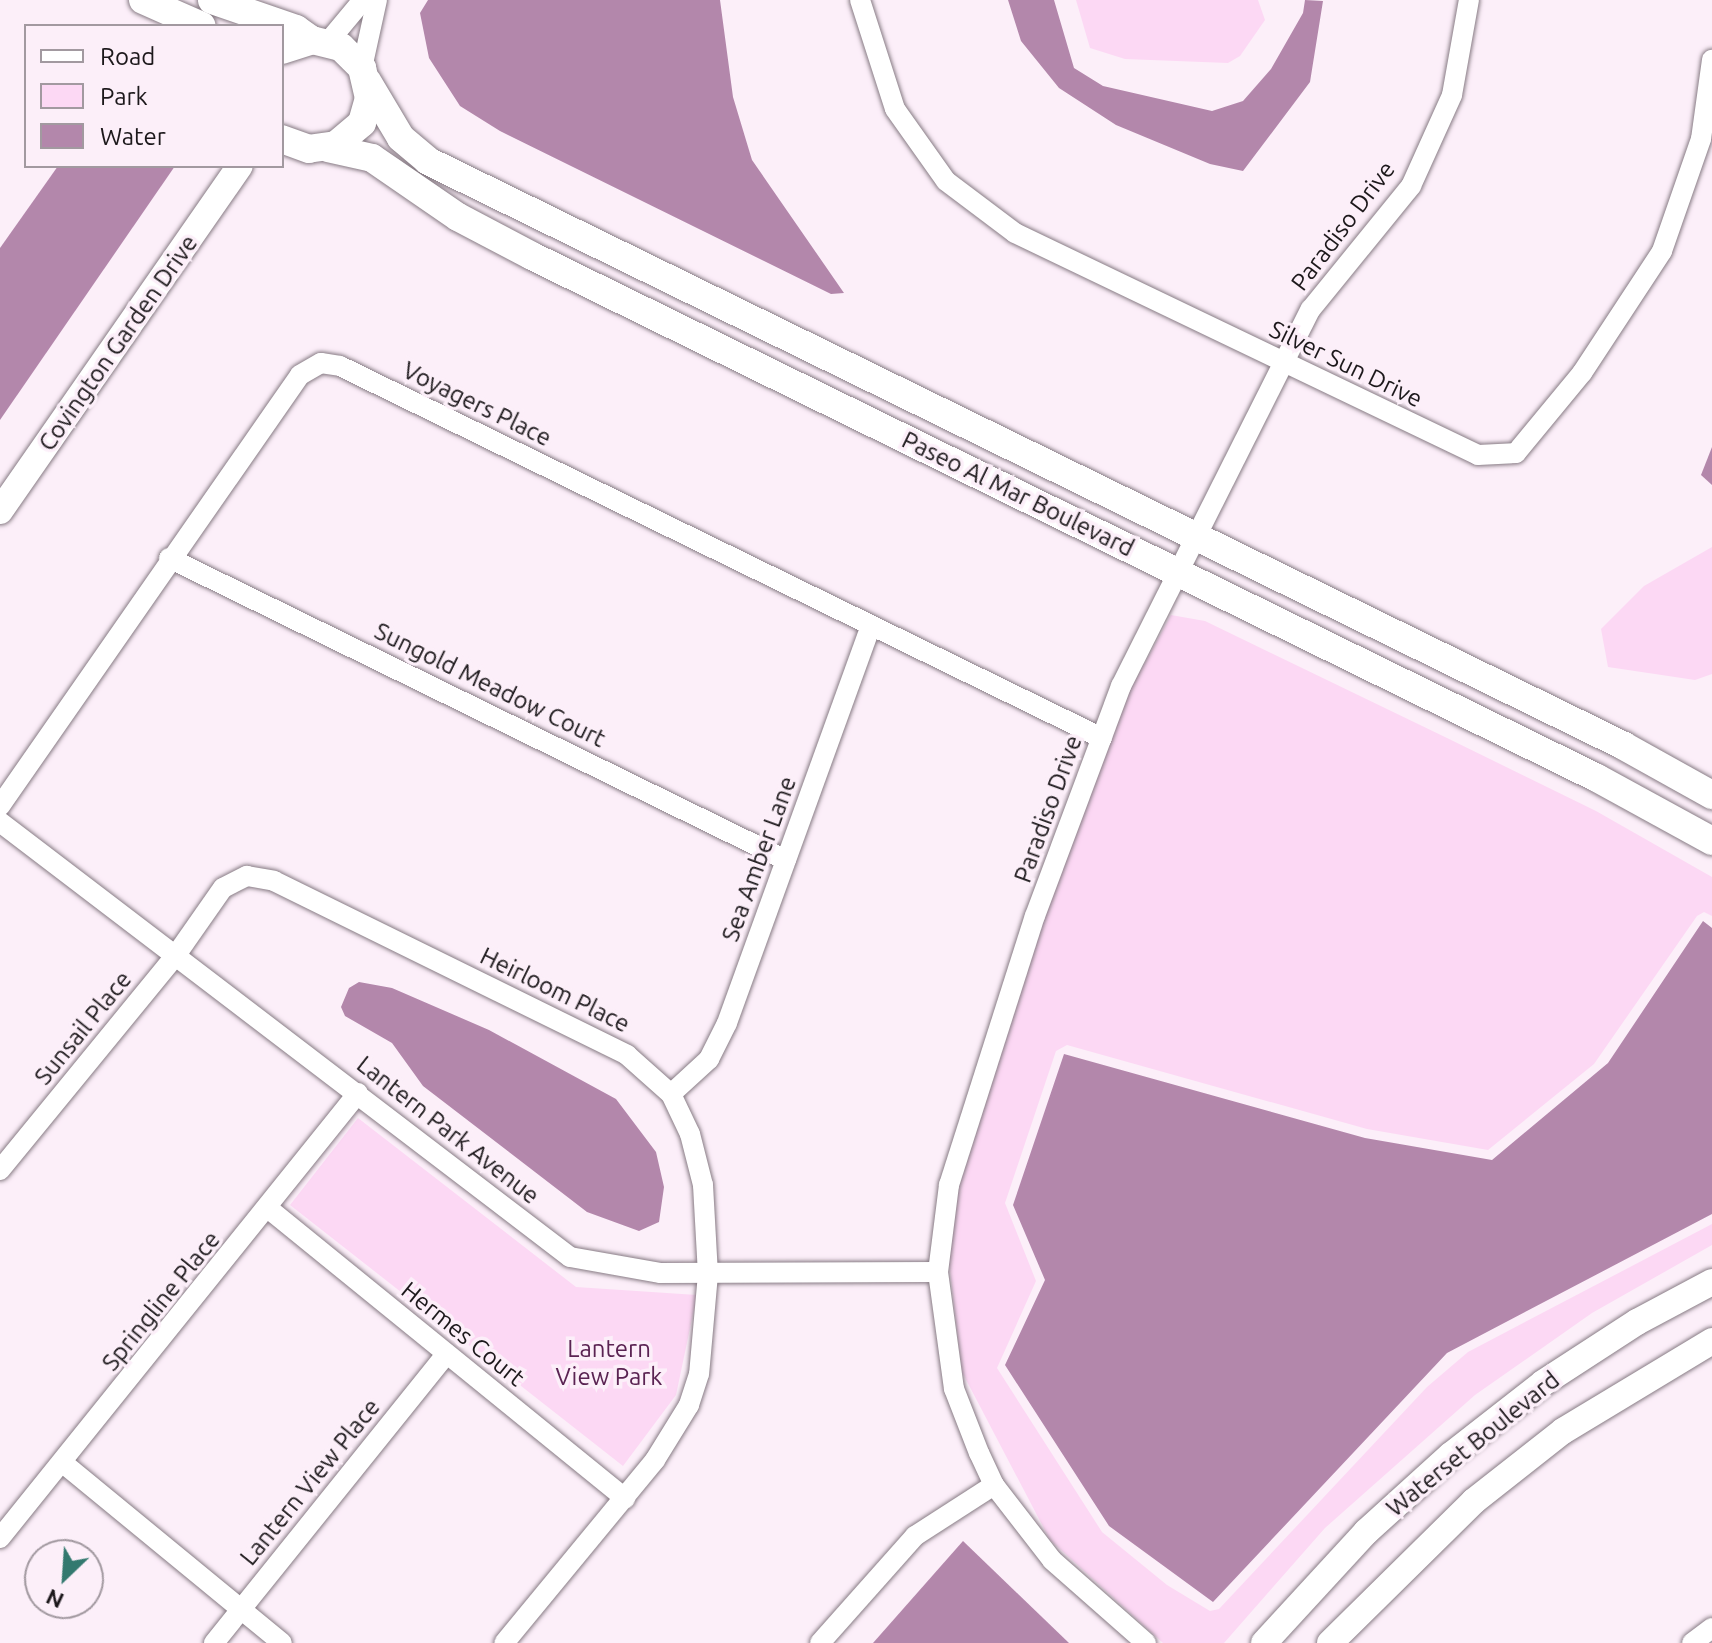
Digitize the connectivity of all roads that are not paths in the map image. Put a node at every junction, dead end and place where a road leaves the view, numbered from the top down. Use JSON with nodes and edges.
{"nodes":[{"id":1,"x":143,"y":0,"type":"edge"},
{"id":2,"x":212,"y":0,"type":"edge"},
{"id":3,"x":363,"y":0,"type":"edge"},
{"id":4,"x":377,"y":0,"type":"edge"},
{"id":5,"x":860,"y":0,"type":"edge"},
{"id":6,"x":1469,"y":0,"type":"edge"},
{"id":7,"x":197,"y":24,"type":"edge"},
{"id":8,"x":282,"y":24,"type":"edge"},
{"id":9,"x":284,"y":25,"type":"edge"},
{"id":10,"x":320,"y":41,"type":"junction"},
{"id":11,"x":284,"y":50,"type":"edge"},
{"id":12,"x":1712,"y":60,"type":"edge"},
{"id":13,"x":365,"y":75,"type":"junction"},
{"id":14,"x":298,"y":147,"type":"edge"},
{"id":15,"x":242,"y":169,"type":"edge"},
{"id":16,"x":1286,"y":363,"type":"junction"},
{"id":17,"x":0,"y":511,"type":"edge"},
{"id":18,"x":1199,"y":540,"type":"junction"},
{"id":19,"x":169,"y":558,"type":"junction"},
{"id":20,"x":1181,"y":574,"type":"junction"},
{"id":21,"x":871,"y":626,"type":"junction"},
{"id":22,"x":1102,"y":738,"type":"junction"},
{"id":23,"x":1712,"y":795,"type":"edge"},
{"id":24,"x":0,"y":806,"type":"edge"},
{"id":25,"x":0,"y":822,"type":"edge"},
{"id":26,"x":1712,"y":841,"type":"edge"},
{"id":27,"x":786,"y":860,"type":"junction"},
{"id":28,"x":176,"y":955,"type":"junction"},
{"id":29,"x":358,"y":1093,"type":"junction"},
{"id":30,"x":671,"y":1094,"type":"junction"},
{"id":31,"x":0,"y":1170,"type":"edge"},
{"id":32,"x":269,"y":1209,"type":"junction"},
{"id":33,"x":938,"y":1272,"type":"junction"},
{"id":34,"x":708,"y":1274,"type":"junction"},
{"id":35,"x":1712,"y":1282,"type":"edge"},
{"id":36,"x":1712,"y":1341,"type":"edge"},
{"id":37,"x":446,"y":1354,"type":"junction"},
{"id":38,"x":63,"y":1463,"type":"junction"},
{"id":39,"x":994,"y":1485,"type":"junction"},
{"id":40,"x":625,"y":1498,"type":"junction"},
{"id":41,"x":0,"y":1538,"type":"edge"},
{"id":42,"x":240,"y":1610,"type":"junction"},
{"id":43,"x":1712,"y":1628,"type":"edge"},
{"id":44,"x":214,"y":1643,"type":"edge"},
{"id":45,"x":282,"y":1643,"type":"edge"},
{"id":46,"x":504,"y":1643,"type":"edge"},
{"id":47,"x":820,"y":1643,"type":"edge"},
{"id":48,"x":1146,"y":1643,"type":"edge"},
{"id":49,"x":1264,"y":1643,"type":"edge"},
{"id":50,"x":1330,"y":1643,"type":"edge"},
{"id":51,"x":1692,"y":1643,"type":"edge"}],
"edges":[{"from":1,"to":7,"type":"main road"},
{"from":2,"to":8,"type":"main road"},
{"from":3,"to":10,"type":"street"},
{"from":4,"to":13,"type":"street"},
{"from":5,"to":16,"type":"street","name":"Silver Sun Drive"},
{"from":6,"to":16,"type":"street","name":"Paradiso Drive"},
{"from":9,"to":10,"type":"main road"},
{"from":10,"to":11,"type":"main road"},
{"from":10,"to":13,"type":"main road"},
{"from":12,"to":16,"type":"street","name":"Silver Sun Drive"},
{"from":13,"to":14,"type":"main road"},
{"from":13,"to":18,"type":"main road","name":"Paseo Al Mar Boulevard"},
{"from":14,"to":20,"type":"main road","name":"Paseo Al Mar Boulevard"},
{"from":15,"to":17,"type":"street","name":"Covington Garden Drive"},
{"from":16,"to":18,"type":"street","name":"Paradiso Drive"},
{"from":18,"to":20,"type":"street","name":"Paradiso Drive"},
{"from":18,"to":23,"type":"main road","name":"Paseo Al Mar Boulevard"},
{"from":19,"to":21,"type":"street","name":"Voyagers Place"},
{"from":19,"to":24,"type":"street","name":"Voyagers Place"},
{"from":19,"to":27,"type":"street","name":"Sungold Meadow Court"},
{"from":20,"to":22,"type":"street","name":"Paradiso Drive"},
{"from":20,"to":26,"type":"main road","name":"Paseo Al Mar Boulevard"},
{"from":21,"to":22,"type":"street","name":"Voyagers Place"},
{"from":21,"to":27,"type":"street","name":"Sea Amber Lane"},
{"from":22,"to":33,"type":"street","name":"Paradiso Drive"},
{"from":25,"to":28,"type":"street","name":"Lantern Park Avenue"},
{"from":27,"to":30,"type":"street","name":"Sea Amber Lane"},
{"from":28,"to":29,"type":"street","name":"Lantern Park Avenue"},
{"from":28,"to":30,"type":"street","name":"Heirloom Place"},
{"from":28,"to":31,"type":"street","name":"Sunsail Place"},
{"from":29,"to":32,"type":"street","name":"Springline Place"},
{"from":29,"to":34,"type":"street","name":"Lantern Park Avenue"},
{"from":30,"to":34,"type":"street","name":"Heirloom Place"},
{"from":32,"to":37,"type":"street","name":"Hermes Court"},
{"from":32,"to":38,"type":"street","name":"Springline Place"},
{"from":33,"to":34,"type":"street","name":"Lantern Park Avenue"},
{"from":33,"to":39,"type":"street","name":"Paradiso Drive"},
{"from":34,"to":40,"type":"street","name":"Heirloom Place"},
{"from":35,"to":49,"type":"street","name":"Waterset Boulevard"},
{"from":36,"to":50,"type":"street","name":"Waterset Boulevard"},
{"from":37,"to":40,"type":"street","name":"Hermes Court"},
{"from":37,"to":42,"type":"street","name":"Lantern View Place"},
{"from":38,"to":41,"type":"street","name":"Springline Place"},
{"from":38,"to":42,"type":"street"},
{"from":39,"to":47,"type":"street"},
{"from":39,"to":48,"type":"street","name":"Paradiso Drive"},
{"from":40,"to":46,"type":"street","name":"Heirloom Place"},
{"from":42,"to":44,"type":"street","name":"Lantern View Place"},
{"from":42,"to":45,"type":"street"},
{"from":43,"to":51,"type":"street"}]}
